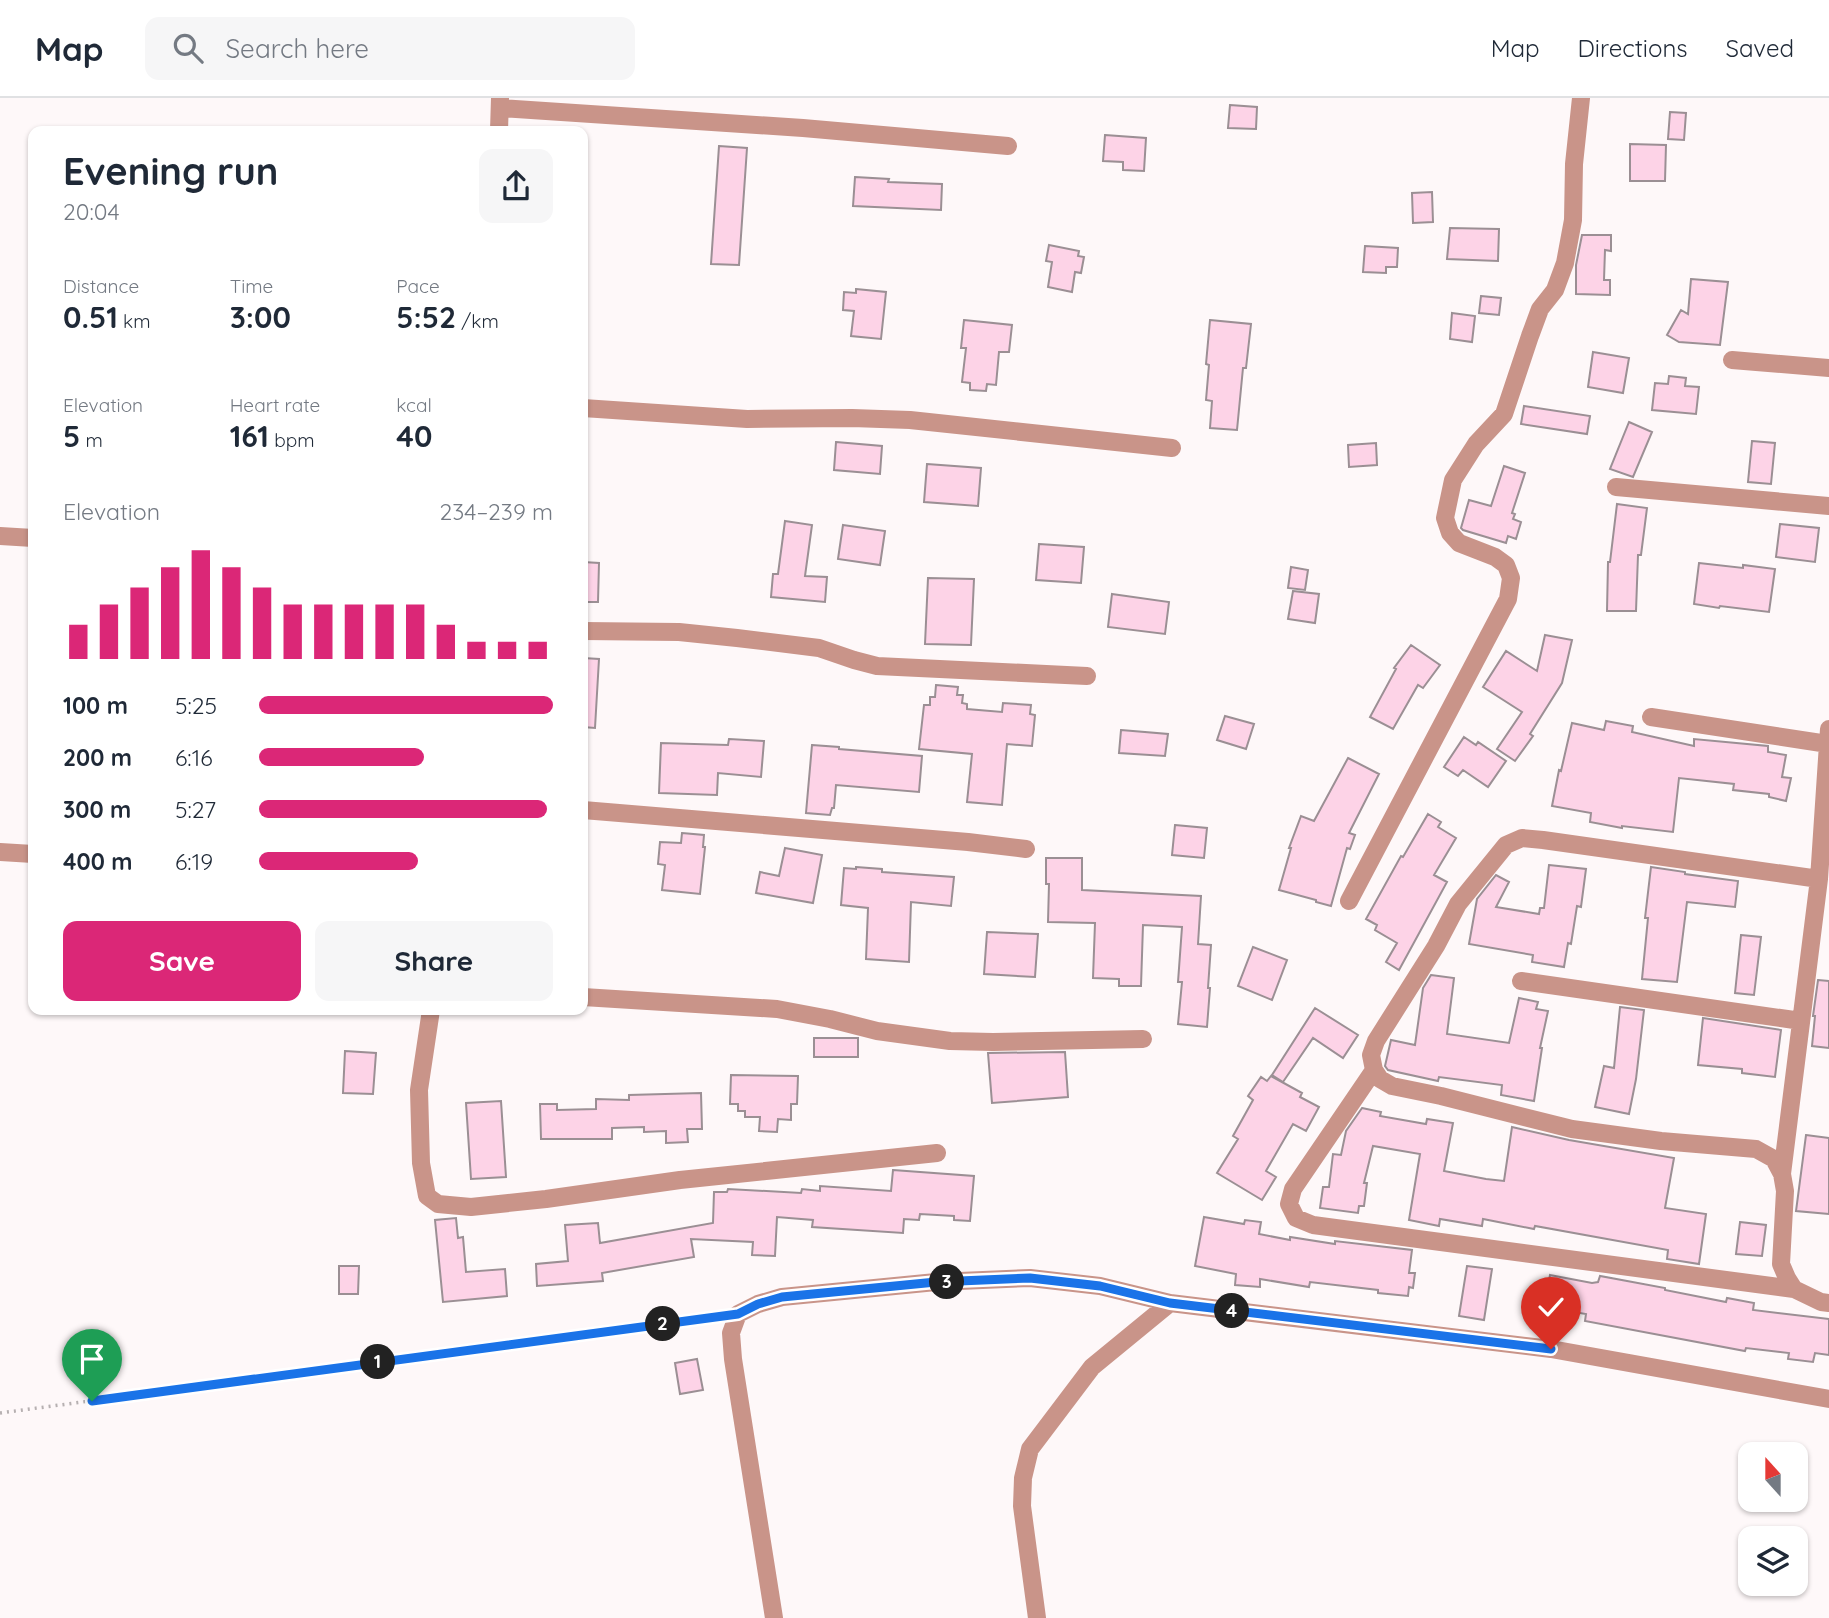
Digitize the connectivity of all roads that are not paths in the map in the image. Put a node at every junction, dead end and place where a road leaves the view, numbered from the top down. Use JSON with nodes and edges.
{"nodes":[{"id":1,"x":1581,"y":98,"type":"edge"},
{"id":2,"x":500,"y":103,"type":"edge"},
{"id":3,"x":499,"y":126,"type":"edge"},
{"id":4,"x":1008,"y":146,"type":"dead end"},
{"id":5,"x":1732,"y":360,"type":"dead end"},
{"id":6,"x":1829,"y":368,"type":"edge"},
{"id":7,"x":588,"y":408,"type":"edge"},
{"id":8,"x":1172,"y":448,"type":"dead end"},
{"id":9,"x":1616,"y":487,"type":"dead end"},
{"id":10,"x":1829,"y":506,"type":"edge"},
{"id":11,"x":0,"y":536,"type":"edge"},
{"id":12,"x":28,"y":538,"type":"edge"},
{"id":13,"x":588,"y":631,"type":"edge"},
{"id":14,"x":1087,"y":676,"type":"dead end"},
{"id":15,"x":1651,"y":717,"type":"dead end"},
{"id":16,"x":1828,"y":736,"type":"edge"},
{"id":17,"x":588,"y":810,"type":"edge"},
{"id":18,"x":1026,"y":849,"type":"dead end"},
{"id":19,"x":0,"y":852,"type":"edge"},
{"id":20,"x":28,"y":854,"type":"edge"},
{"id":21,"x":1819,"y":879,"type":"junction"},
{"id":22,"x":1349,"y":901,"type":"dead end"},
{"id":23,"x":1521,"y":981,"type":"dead end"},
{"id":24,"x":588,"y":997,"type":"edge"},
{"id":25,"x":429,"y":1015,"type":"edge"},
{"id":26,"x":1801,"y":1021,"type":"junction"},
{"id":27,"x":1143,"y":1039,"type":"dead end"},
{"id":28,"x":1374,"y":1070,"type":"junction"},
{"id":29,"x":937,"y":1153,"type":"dead end"},
{"id":30,"x":1782,"y":1174,"type":"junction"},
{"id":31,"x":1794,"y":1289,"type":"junction"},
{"id":32,"x":1170,"y":1303,"type":"junction"},
{"id":33,"x":1829,"y":1303,"type":"edge"},
{"id":34,"x":1829,"y":1399,"type":"edge"},
{"id":35,"x":774,"y":1618,"type":"edge"},
{"id":36,"x":1037,"y":1618,"type":"edge"}],
"edges":[{"from":1,"to":22,"type":"street"},
{"from":2,"to":3,"type":"street"},
{"from":2,"to":4,"type":"street"},
{"from":5,"to":6,"type":"street"},
{"from":7,"to":8,"type":"street"},
{"from":9,"to":10,"type":"street"},
{"from":11,"to":12,"type":"street"},
{"from":13,"to":14,"type":"street"},
{"from":15,"to":16,"type":"street"},
{"from":16,"to":21,"type":"street"},
{"from":17,"to":18,"type":"street"},
{"from":19,"to":20,"type":"street"},
{"from":21,"to":26,"type":"street"},
{"from":21,"to":28,"type":"street"},
{"from":23,"to":26,"type":"street"},
{"from":24,"to":27,"type":"street"},
{"from":25,"to":29,"type":"street"},
{"from":26,"to":30,"type":"street"},
{"from":28,"to":30,"type":"street"},
{"from":28,"to":31,"type":"street"},
{"from":30,"to":31,"type":"street"},
{"from":31,"to":33,"type":"street"},
{"from":32,"to":34,"type":"street"},
{"from":32,"to":35,"type":"street"},
{"from":32,"to":36,"type":"street"}]}
